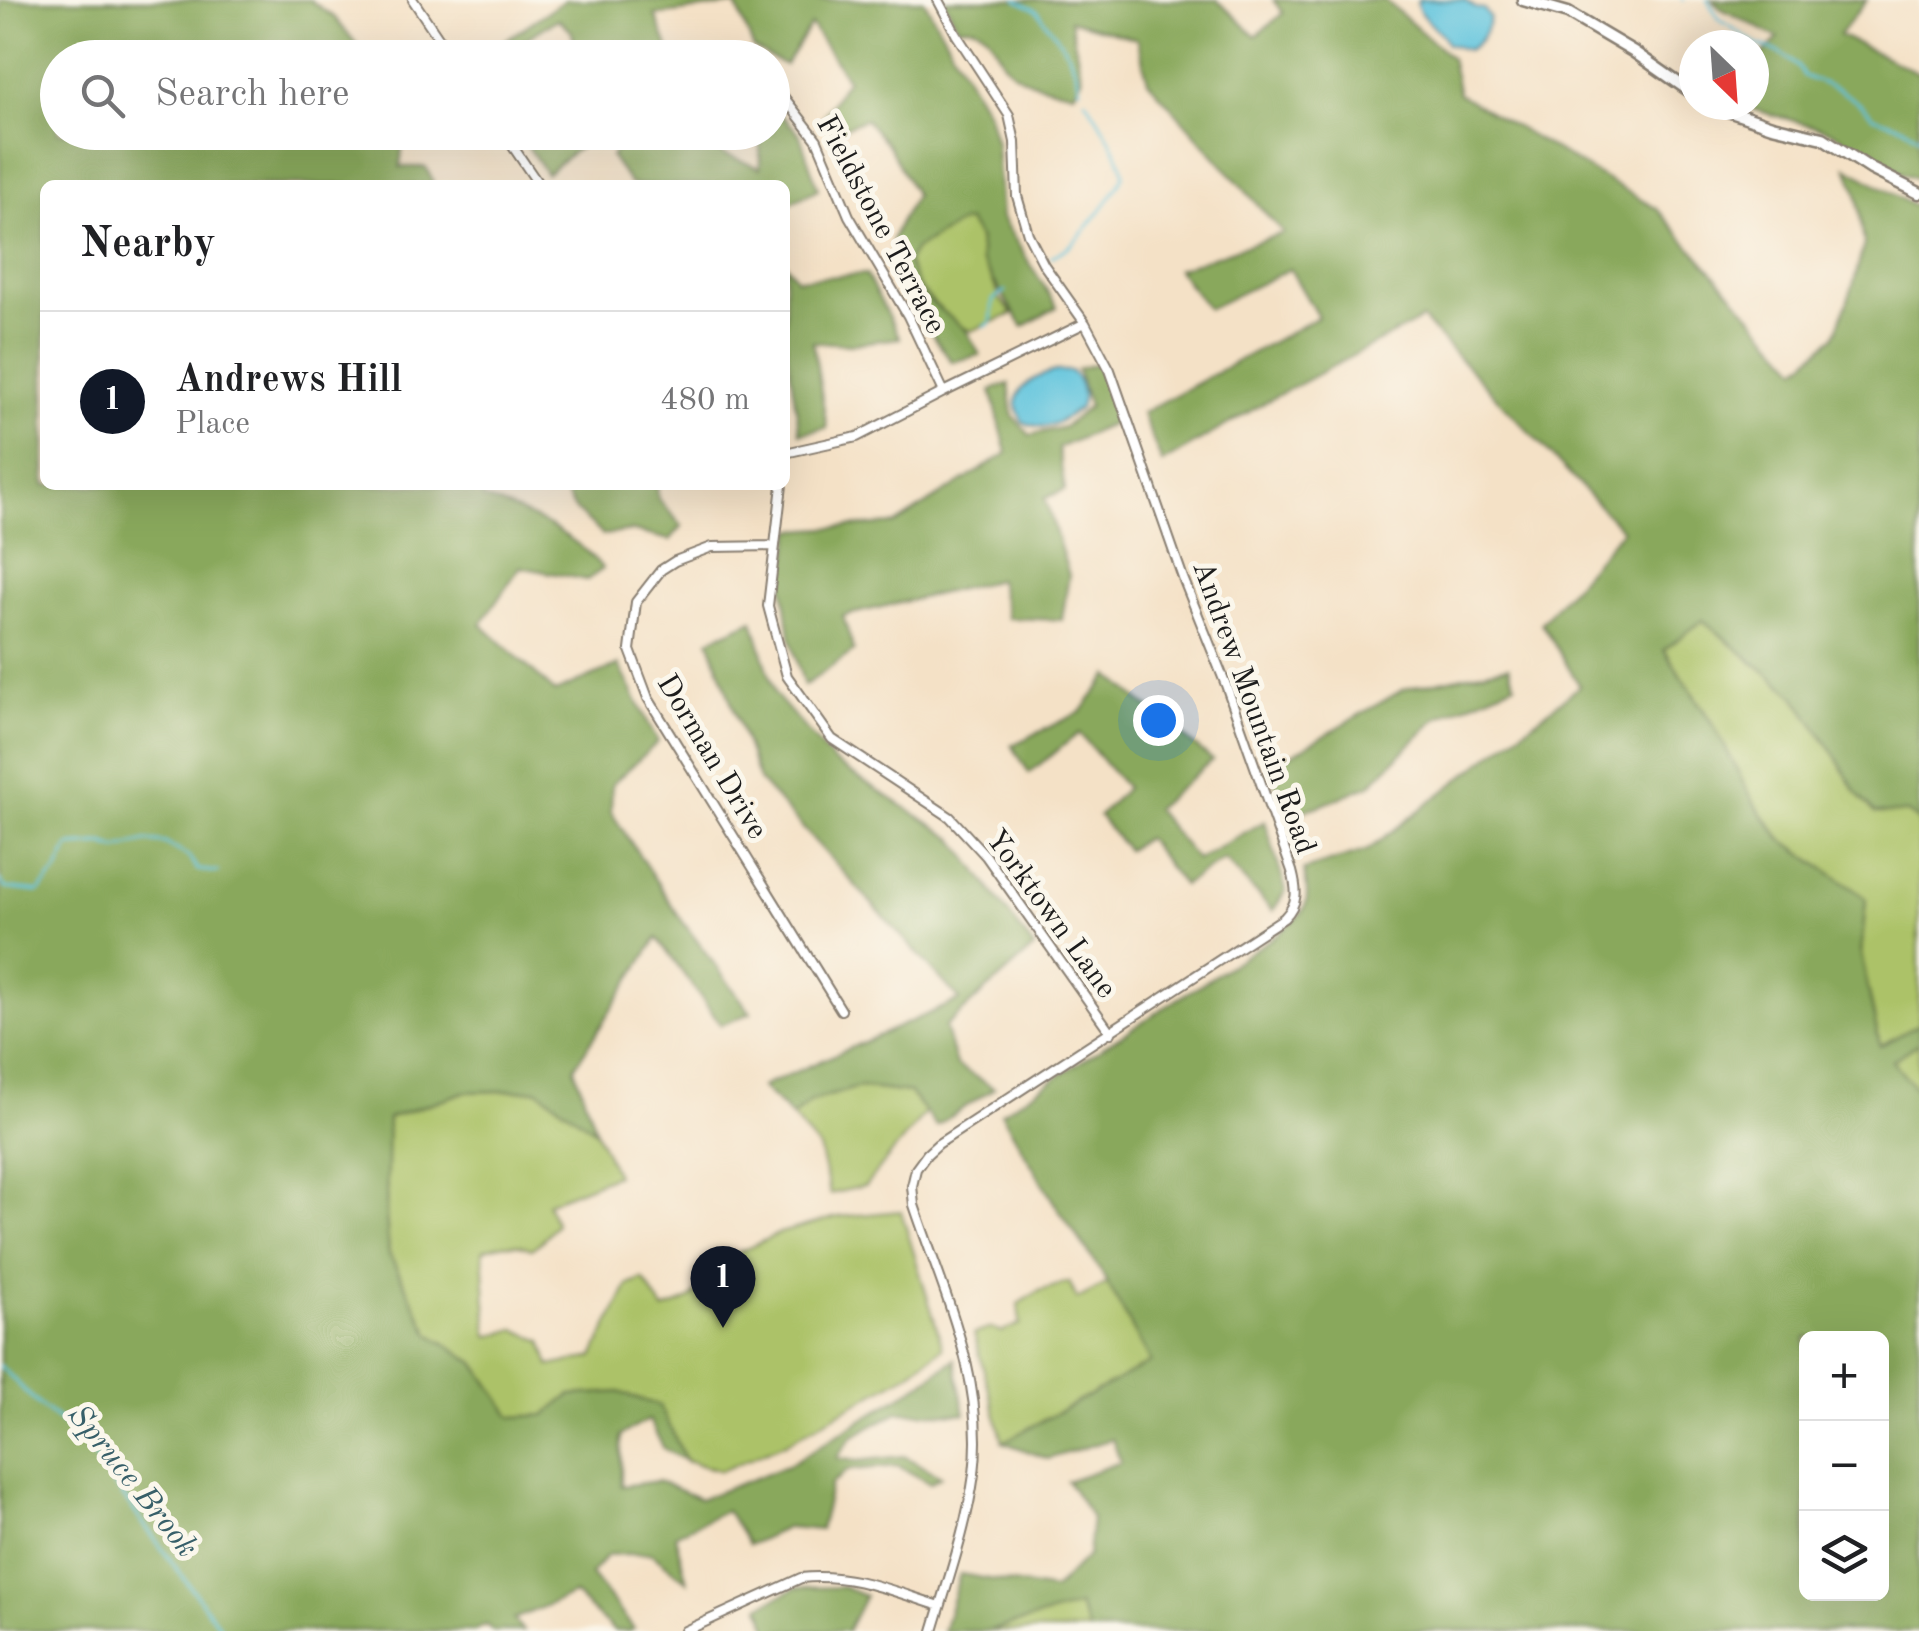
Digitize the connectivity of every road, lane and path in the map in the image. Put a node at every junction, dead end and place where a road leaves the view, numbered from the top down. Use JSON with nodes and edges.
{"nodes":[{"id":1,"x":414,"y":0,"type":"edge"},
{"id":2,"x":938,"y":0,"type":"edge"},
{"id":3,"x":1523,"y":0,"type":"edge"},
{"id":4,"x":440,"y":40,"type":"edge"},
{"id":5,"x":1679,"y":84,"type":"edge"},
{"id":6,"x":790,"y":105,"type":"edge"},
{"id":7,"x":1754,"y":120,"type":"edge"},
{"id":8,"x":515,"y":150,"type":"edge"},
{"id":9,"x":536,"y":180,"type":"edge"},
{"id":10,"x":1919,"y":193,"type":"edge"},
{"id":11,"x":1085,"y":323,"type":"junction"},
{"id":12,"x":944,"y":392,"type":"junction"},
{"id":13,"x":790,"y":452,"type":"edge"},
{"id":14,"x":781,"y":490,"type":"edge"},
{"id":15,"x":775,"y":546,"type":"junction"},
{"id":16,"x":841,"y":1010,"type":"dead end"},
{"id":17,"x":1111,"y":1033,"type":"junction"},
{"id":18,"x":940,"y":1606,"type":"junction"},
{"id":19,"x":685,"y":1631,"type":"edge"},
{"id":20,"x":933,"y":1631,"type":"edge"}],
"edges":[{"from":1,"to":4,"type":"street"},
{"from":2,"to":11,"type":"street","name":"Andrew Mountain Road"},
{"from":3,"to":5,"type":"street"},
{"from":6,"to":12,"type":"street","name":"Fieldstone Terrace"},
{"from":7,"to":10,"type":"street"},
{"from":8,"to":9,"type":"street"},
{"from":11,"to":12,"type":"street"},
{"from":11,"to":17,"type":"street","name":"Andrew Mountain Road"},
{"from":12,"to":13,"type":"street"},
{"from":14,"to":15,"type":"street","name":"Yorktown Lane"},
{"from":15,"to":16,"type":"street","name":"Dorman Drive"},
{"from":15,"to":17,"type":"street","name":"Yorktown Lane"},
{"from":17,"to":18,"type":"street","name":"Andrew Mountain Road"},
{"from":18,"to":19,"type":"street"},
{"from":18,"to":20,"type":"street","name":"Andrew Mountain Road"}]}
